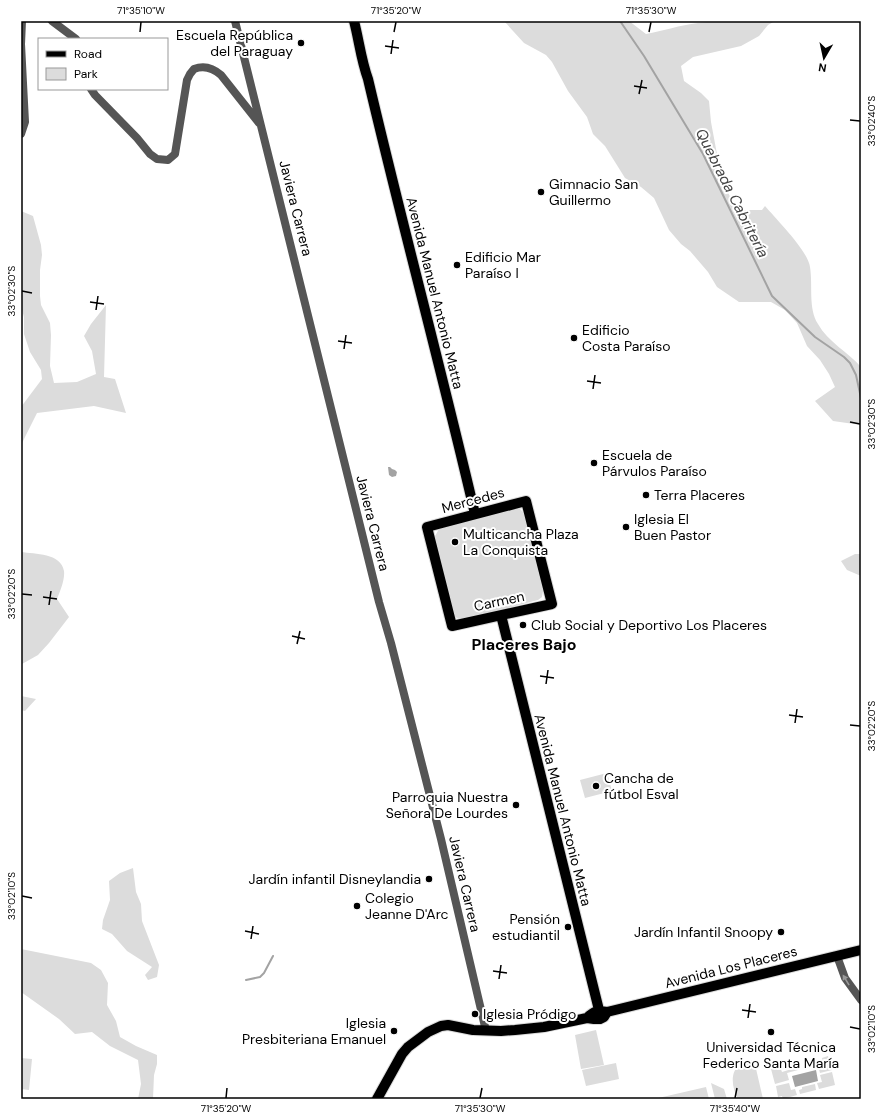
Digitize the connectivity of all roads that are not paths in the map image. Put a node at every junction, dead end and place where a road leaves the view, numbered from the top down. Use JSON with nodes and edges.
{"nodes":[{"id":1,"x":22,"y":21,"type":"edge"},
{"id":2,"x":52,"y":21,"type":"edge"},
{"id":3,"x":235,"y":21,"type":"edge"},
{"id":4,"x":354,"y":21,"type":"edge"},
{"id":5,"x":75,"y":38,"type":"edge"},
{"id":6,"x":92,"y":90,"type":"edge"},
{"id":7,"x":261,"y":125,"type":"junction"},
{"id":8,"x":21,"y":134,"type":"edge"},
{"id":9,"x":475,"y":514,"type":"junction"},
{"id":10,"x":552,"y":604,"type":"joint"},
{"id":11,"x":501,"y":616,"type":"junction"},
{"id":12,"x":452,"y":626,"type":"joint"},
{"id":13,"x":861,"y":950,"type":"edge"},
{"id":14,"x":837,"y":956,"type":"junction"},
{"id":15,"x":861,"y":1000,"type":"edge"},
{"id":16,"x":603,"y":1011,"type":"junction"},
{"id":17,"x":486,"y":1031,"type":"junction"},
{"id":18,"x":377,"y":1099,"type":"edge"}],
"edges":[{"from":1,"to":8,"type":"street"},
{"from":2,"to":5,"type":"street"},
{"from":3,"to":7,"type":"street","name":"Javiera Carrera"},
{"from":4,"to":9,"type":"main road","name":"Avenida Manuel Antonio Matta"},
{"from":6,"to":7,"type":"street"},
{"from":7,"to":17,"type":"street","name":"Javiera Carrera"},
{"from":9,"to":10,"type":"main road","name":"Mercedes"},
{"from":9,"to":12,"type":"main road","name":"Mercedes"},
{"from":10,"to":11,"type":"main road","name":"Carmen"},
{"from":11,"to":12,"type":"main road","name":"Carmen"},
{"from":11,"to":16,"type":"main road","name":"Avenida Manuel Antonio Matta"},
{"from":13,"to":14,"type":"main road","name":"Avenida Los Placeres"},
{"from":15,"to":14,"type":"street","one_way":true},
{"from":14,"to":16,"type":"main road","name":"Avenida Los Placeres"},
{"from":16,"to":17,"type":"main road","name":"Avenida Los Placeres"},
{"from":17,"to":18,"type":"main road","name":"Avenida Los Placeres"}]}
